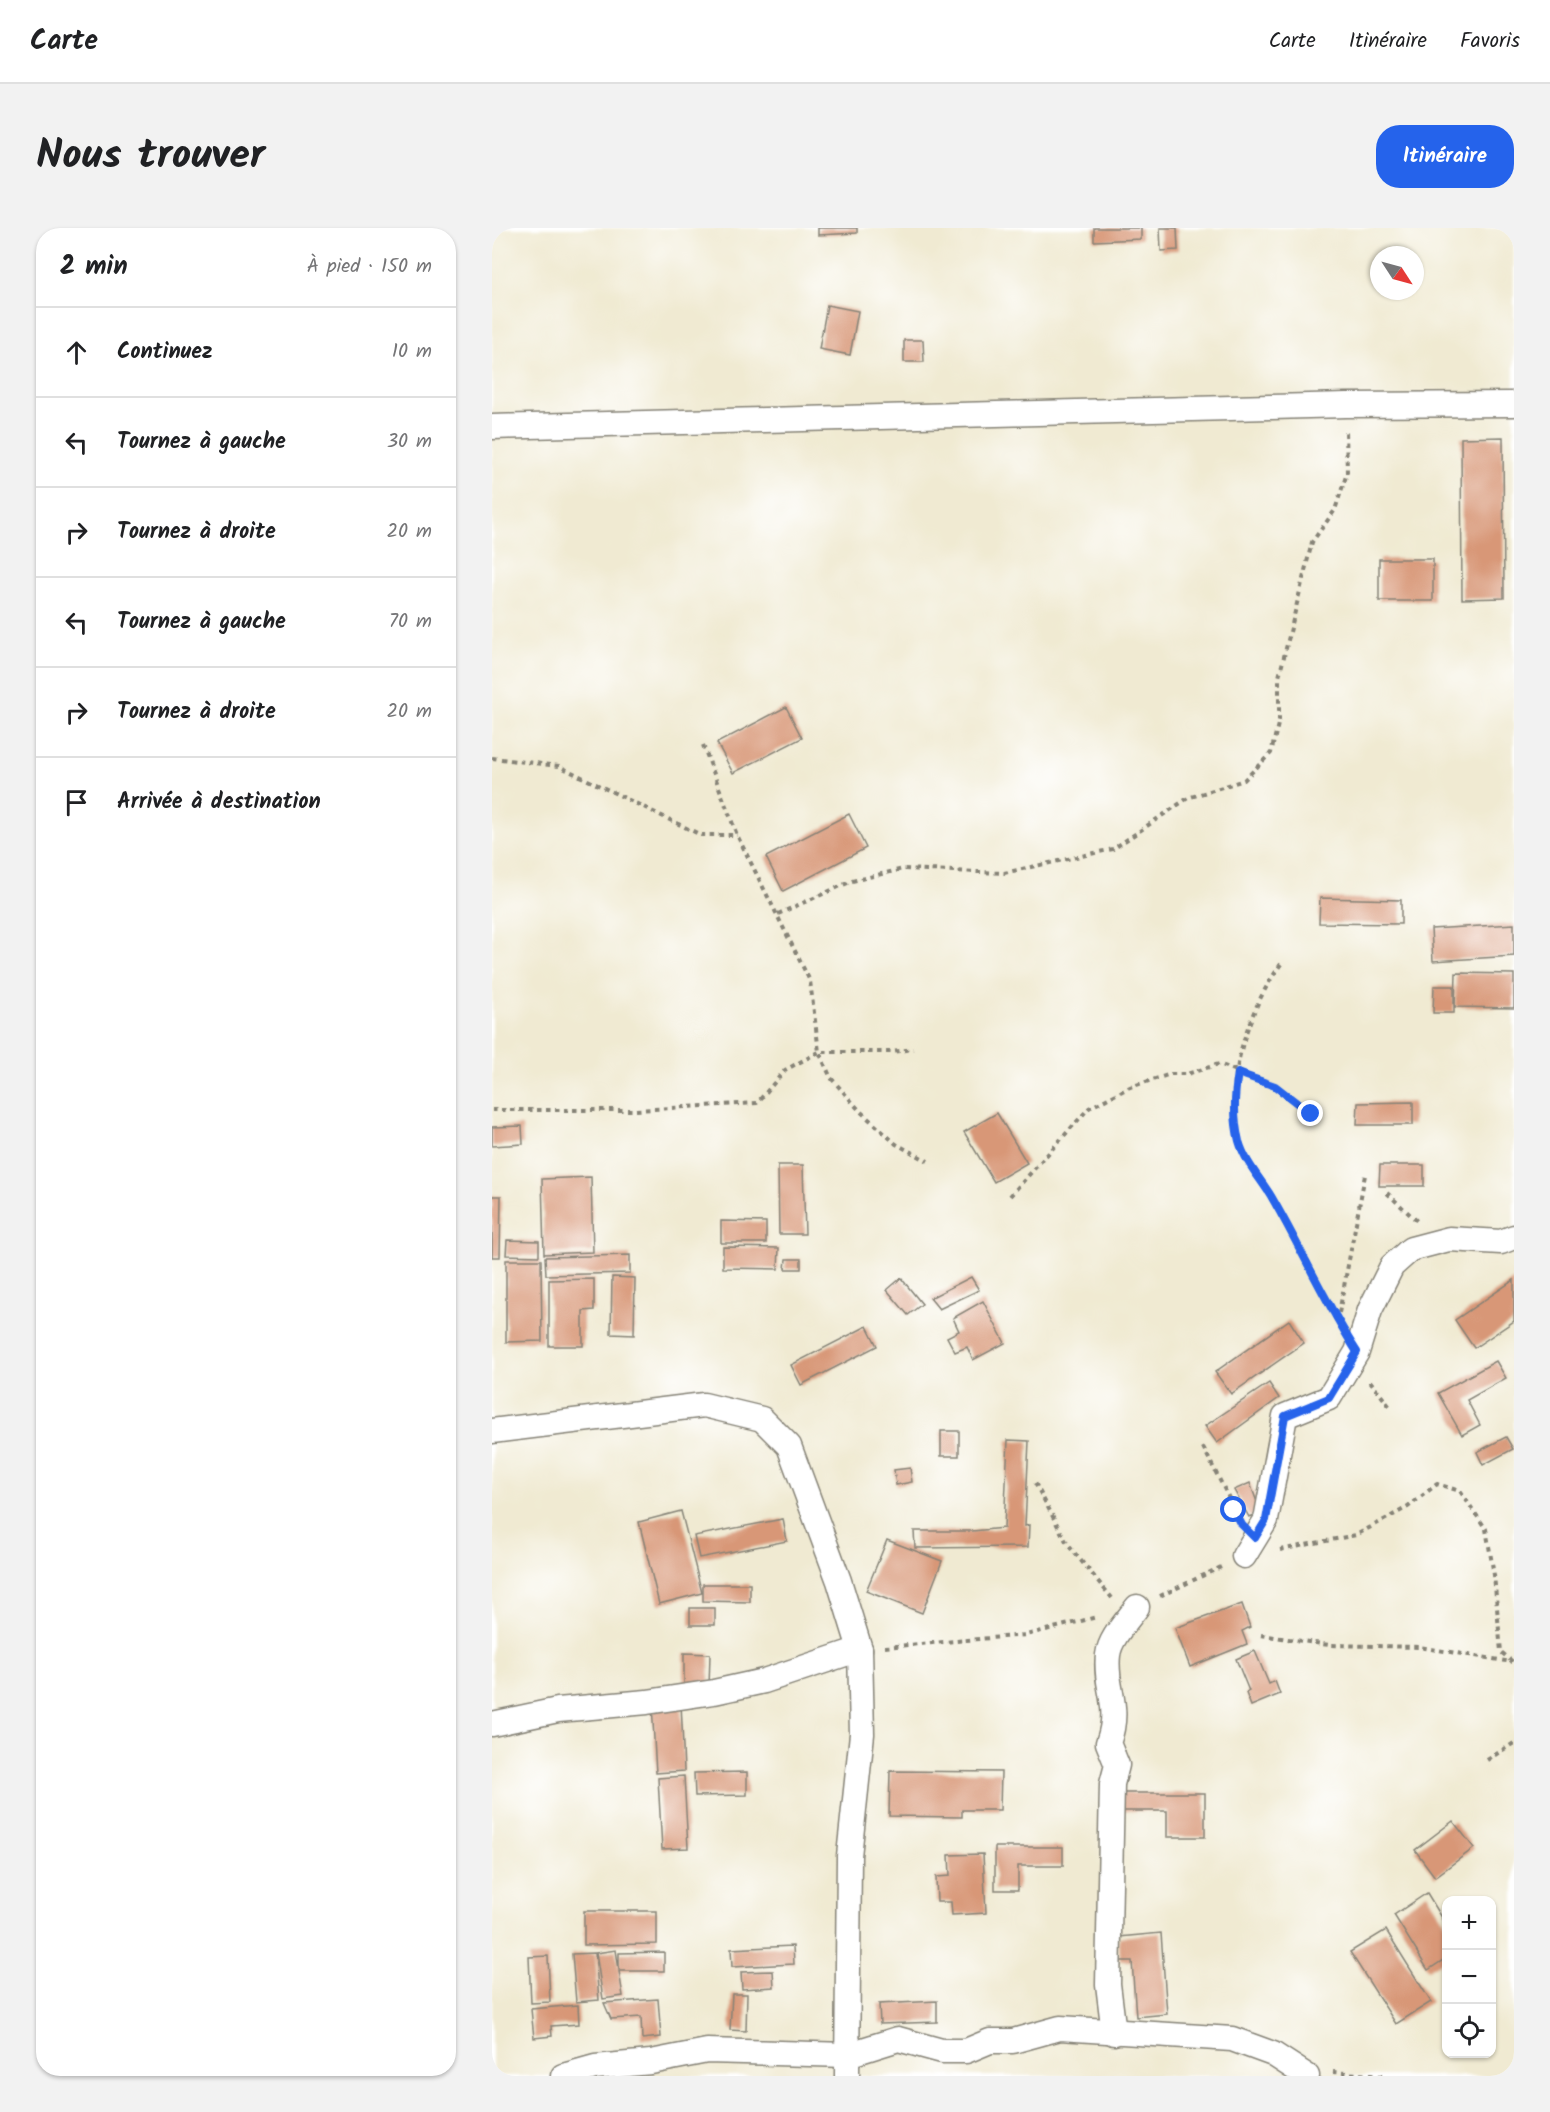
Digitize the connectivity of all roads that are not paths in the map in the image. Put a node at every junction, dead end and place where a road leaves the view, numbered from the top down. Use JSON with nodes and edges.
{"nodes":[{"id":1,"x":1514,"y":404,"type":"edge"},
{"id":2,"x":492,"y":427,"type":"edge"},
{"id":3,"x":1514,"y":1237,"type":"edge"},
{"id":4,"x":492,"y":1431,"type":"edge"},
{"id":5,"x":1250,"y":1547,"type":"road end"},
{"id":6,"x":1126,"y":1605,"type":"road end"},
{"id":7,"x":860,"y":1650,"type":"junction"},
{"id":8,"x":492,"y":1724,"type":"edge"},
{"id":9,"x":1114,"y":2034,"type":"junction"},
{"id":10,"x":847,"y":2066,"type":"edge"},
{"id":11,"x":1306,"y":2074,"type":"edge"},
{"id":12,"x":563,"y":2076,"type":"edge"}],
"edges":[{"from":1,"to":2,"type":"street"},
{"from":3,"to":5,"type":"street"},
{"from":4,"to":7,"type":"street"},
{"from":6,"to":9,"type":"street"},
{"from":7,"to":8,"type":"street"},
{"from":7,"to":10,"type":"street"},
{"from":9,"to":10,"type":"street"},
{"from":9,"to":11,"type":"street"},
{"from":10,"to":12,"type":"street"}]}
